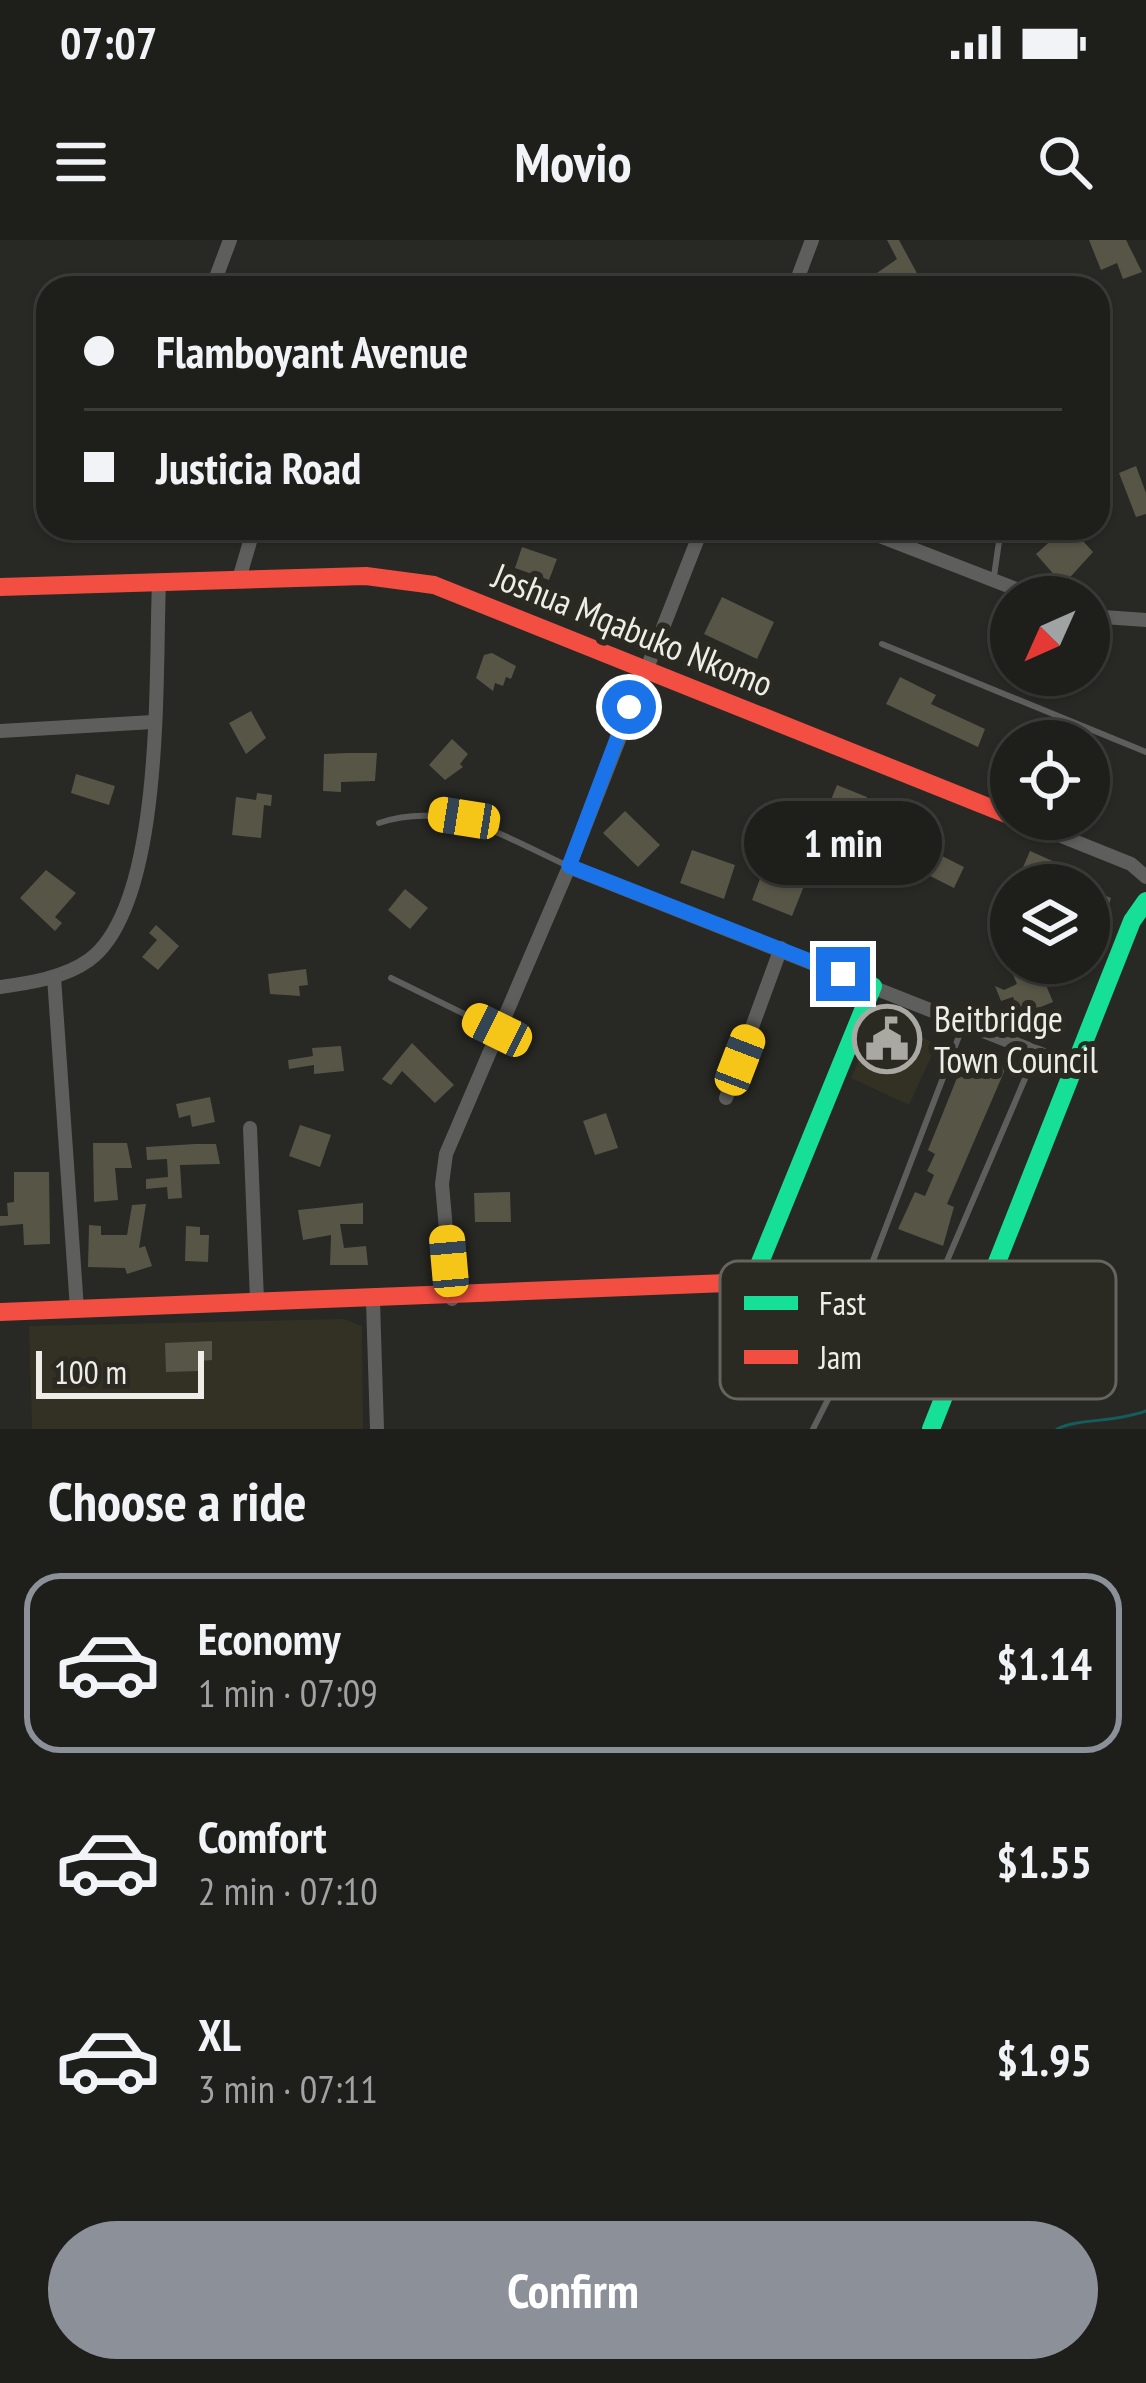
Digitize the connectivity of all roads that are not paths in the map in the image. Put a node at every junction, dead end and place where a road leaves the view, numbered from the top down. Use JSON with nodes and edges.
{"nodes":[{"id":1,"x":230,"y":240,"type":"edge"},
{"id":2,"x":812,"y":240,"type":"edge"},
{"id":3,"x":216,"y":276,"type":"edge"},
{"id":4,"x":798,"y":276,"type":"edge"},
{"id":5,"x":250,"y":540,"type":"edge"},
{"id":6,"x":697,"y":540,"type":"edge"},
{"id":7,"x":890,"y":540,"type":"edge"},
{"id":8,"x":999,"y":540,"type":"edge"},
{"id":9,"x":995,"y":576,"type":"edge"},
{"id":10,"x":990,"y":578,"type":"edge"},
{"id":11,"x":239,"y":579,"type":"junction"},
{"id":12,"x":159,"y":583,"type":"junction"},
{"id":13,"x":0,"y":587,"type":"edge"},
{"id":14,"x":1110,"y":617,"type":"edge"},
{"id":15,"x":1146,"y":620,"type":"edge"},
{"id":16,"x":882,"y":644,"type":"dead end"},
{"id":17,"x":644,"y":667,"type":"junction"},
{"id":18,"x":153,"y":722,"type":"junction"},
{"id":19,"x":0,"y":731,"type":"edge"},
{"id":20,"x":1146,"y":752,"type":"edge"},
{"id":21,"x":990,"y":804,"type":"edge"},
{"id":22,"x":379,"y":823,"type":"dead end"},
{"id":23,"x":1071,"y":840,"type":"edge"},
{"id":24,"x":569,"y":866,"type":"junction"},
{"id":25,"x":1146,"y":877,"type":"edge"},
{"id":26,"x":1146,"y":901,"type":"edge"},
{"id":27,"x":781,"y":948,"type":"junction"},
{"id":28,"x":54,"y":976,"type":"junction"},
{"id":29,"x":391,"y":978,"type":"dead end"},
{"id":30,"x":873,"y":986,"type":"junction"},
{"id":31,"x":0,"y":987,"type":"edge"},
{"id":32,"x":964,"y":1023,"type":"junction"},
{"id":33,"x":497,"y":1030,"type":"junction"},
{"id":34,"x":1036,"y":1053,"type":"junction"},
{"id":35,"x":1074,"y":1067,"type":"junction"},
{"id":36,"x":726,"y":1098,"type":"dead end"},
{"id":37,"x":250,"y":1128,"type":"dead end"},
{"id":38,"x":761,"y":1261,"type":"edge"},
{"id":39,"x":873,"y":1261,"type":"edge"},
{"id":40,"x":949,"y":1261,"type":"edge"},
{"id":41,"x":997,"y":1261,"type":"edge"},
{"id":42,"x":720,"y":1284,"type":"edge"},
{"id":43,"x":452,"y":1299,"type":"junction"},
{"id":44,"x":257,"y":1300,"type":"junction"},
{"id":45,"x":373,"y":1301,"type":"junction"},
{"id":46,"x":77,"y":1309,"type":"junction"},
{"id":47,"x":0,"y":1312,"type":"edge"},
{"id":48,"x":828,"y":1399,"type":"edge"},
{"id":49,"x":943,"y":1399,"type":"edge"},
{"id":50,"x":377,"y":1429,"type":"edge"},
{"id":51,"x":813,"y":1429,"type":"edge"},
{"id":52,"x":931,"y":1429,"type":"edge"}],
"edges":[{"from":1,"to":3,"type":"street"},
{"from":2,"to":4,"type":"street"},
{"from":5,"to":11,"type":"street"},
{"from":6,"to":17,"type":"street"},
{"from":7,"to":10,"type":"street"},
{"from":8,"to":9,"type":"lane"},
{"from":11,"to":12,"type":"street","name":"Joshua Mqabuko Nkomo"},
{"from":11,"to":17,"type":"street","name":"Joshua Mqabuko Nkomo"},
{"from":12,"to":13,"type":"street","name":"Joshua Mqabuko Nkomo"},
{"from":12,"to":18,"type":"street"},
{"from":14,"to":15,"type":"street"},
{"from":16,"to":20,"type":"lane"},
{"from":17,"to":21,"type":"street","name":"Joshua Mqabuko Nkomo"},
{"from":17,"to":24,"type":"street"},
{"from":18,"to":19,"type":"street"},
{"from":18,"to":28,"type":"street"},
{"from":22,"to":24,"type":"lane"},
{"from":23,"to":25,"type":"street","name":"Joshua Mqabuko Nkomo"},
{"from":24,"to":27,"type":"street"},
{"from":24,"to":33,"type":"street"},
{"from":26,"to":35,"type":"street"},
{"from":27,"to":30,"type":"street"},
{"from":27,"to":36,"type":"street"},
{"from":28,"to":31,"type":"street"},
{"from":28,"to":46,"type":"street"},
{"from":29,"to":33,"type":"lane"},
{"from":30,"to":32,"type":"street"},
{"from":30,"to":38,"type":"street"},
{"from":32,"to":34,"type":"street"},
{"from":32,"to":39,"type":"lane"},
{"from":33,"to":43,"type":"street"},
{"from":34,"to":35,"type":"street"},
{"from":34,"to":40,"type":"lane"},
{"from":35,"to":41,"type":"street"},
{"from":37,"to":44,"type":"street"},
{"from":42,"to":43,"type":"street"},
{"from":43,"to":45,"type":"street"},
{"from":44,"to":45,"type":"street"},
{"from":44,"to":46,"type":"street"},
{"from":45,"to":50,"type":"street"},
{"from":46,"to":47,"type":"street"},
{"from":48,"to":51,"type":"lane"},
{"from":49,"to":52,"type":"street"}]}
